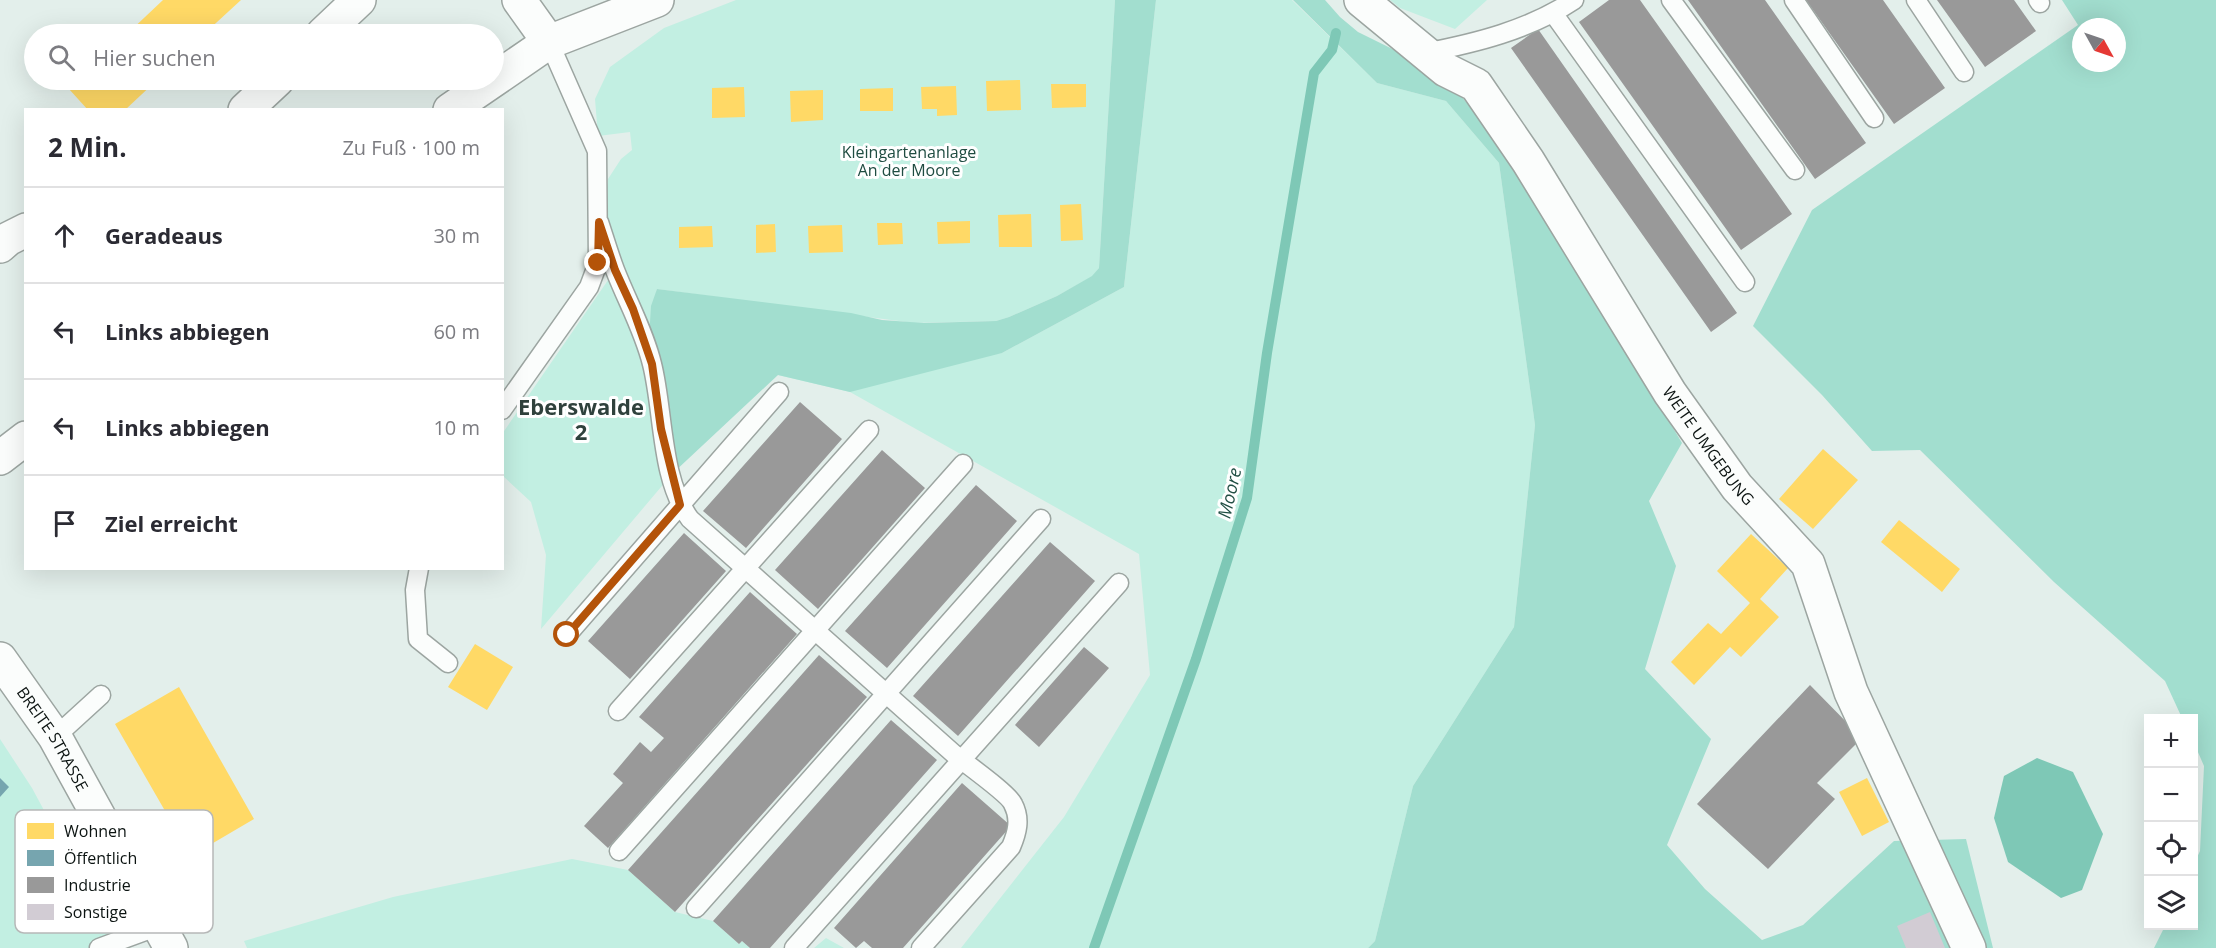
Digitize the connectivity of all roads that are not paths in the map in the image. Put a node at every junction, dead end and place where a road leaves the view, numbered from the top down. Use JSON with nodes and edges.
{"nodes":[{"id":1,"x":359,"y":0,"type":"edge"},
{"id":2,"x":519,"y":0,"type":"edge"},
{"id":3,"x":657,"y":0,"type":"edge"},
{"id":4,"x":1361,"y":0,"type":"edge"},
{"id":5,"x":1574,"y":0,"type":"edge"},
{"id":6,"x":1671,"y":0,"type":"edge"},
{"id":7,"x":1794,"y":0,"type":"edge"},
{"id":8,"x":1916,"y":0,"type":"edge"},
{"id":9,"x":1553,"y":14,"type":"junction"},
{"id":10,"x":334,"y":24,"type":"edge"},
{"id":11,"x":549,"y":42,"type":"junction"},
{"id":12,"x":1424,"y":53,"type":"junction"},
{"id":13,"x":1964,"y":72,"type":"dead end"},
{"id":14,"x":504,"y":73,"type":"edge"},
{"id":15,"x":267,"y":90,"type":"edge"},
{"id":16,"x":479,"y":90,"type":"edge"},
{"id":17,"x":248,"y":108,"type":"edge"},
{"id":18,"x":453,"y":108,"type":"edge"},
{"id":19,"x":1874,"y":118,"type":"dead end"},
{"id":20,"x":1795,"y":170,"type":"dead end"},
{"id":21,"x":599,"y":222,"type":"junction"},
{"id":22,"x":24,"y":231,"type":"edge"},
{"id":23,"x":0,"y":246,"type":"edge"},
{"id":24,"x":1745,"y":282,"type":"dead end"},
{"id":25,"x":779,"y":392,"type":"dead end"},
{"id":26,"x":504,"y":407,"type":"edge"},
{"id":27,"x":869,"y":430,"type":"dead end"},
{"id":28,"x":24,"y":440,"type":"edge"},
{"id":29,"x":0,"y":458,"type":"edge"},
{"id":30,"x":963,"y":464,"type":"dead end"},
{"id":31,"x":680,"y":505,"type":"junction"},
{"id":32,"x":1041,"y":519,"type":"dead end"},
{"id":33,"x":746,"y":568,"type":"junction"},
{"id":34,"x":419,"y":570,"type":"edge"},
{"id":35,"x":1119,"y":583,"type":"dead end"},
{"id":36,"x":815,"y":630,"type":"junction"},
{"id":37,"x":567,"y":635,"type":"dead end"},
{"id":38,"x":0,"y":659,"type":"edge"},
{"id":39,"x":448,"y":663,"type":"dead end"},
{"id":40,"x":886,"y":693,"type":"junction"},
{"id":41,"x":101,"y":694,"type":"dead end"},
{"id":42,"x":618,"y":711,"type":"dead end"},
{"id":43,"x":55,"y":737,"type":"junction"},
{"id":44,"x":962,"y":760,"type":"junction"},
{"id":45,"x":95,"y":810,"type":"edge"},
{"id":46,"x":619,"y":850,"type":"dead end"},
{"id":47,"x":696,"y":908,"type":"dead end"},
{"id":48,"x":165,"y":937,"type":"edge"},
{"id":49,"x":99,"y":948,"type":"edge"},
{"id":50,"x":794,"y":948,"type":"edge"},
{"id":51,"x":921,"y":948,"type":"edge"},
{"id":52,"x":1969,"y":948,"type":"edge"}],
"edges":[{"from":1,"to":10,"type":"street"},
{"from":2,"to":11,"type":"street"},
{"from":3,"to":11,"type":"street"},
{"from":4,"to":12,"type":"street","name":"WEITE UMGEBUNG"},
{"from":5,"to":9,"type":"lane"},
{"from":6,"to":20,"type":"lane"},
{"from":7,"to":19,"type":"lane"},
{"from":8,"to":13,"type":"lane"},
{"from":9,"to":12,"type":"lane"},
{"from":9,"to":24,"type":"lane"},
{"from":11,"to":14,"type":"street"},
{"from":11,"to":21,"type":"lane"},
{"from":12,"to":52,"type":"street","name":"WEITE UMGEBUNG"},
{"from":15,"to":17,"type":"street"},
{"from":16,"to":18,"type":"street"},
{"from":21,"to":26,"type":"lane"},
{"from":21,"to":31,"type":"lane"},
{"from":22,"to":23,"type":"street"},
{"from":25,"to":31,"type":"lane"},
{"from":27,"to":33,"type":"lane"},
{"from":28,"to":29,"type":"street"},
{"from":30,"to":36,"type":"lane"},
{"from":31,"to":33,"type":"lane"},
{"from":31,"to":37,"type":"lane"},
{"from":32,"to":40,"type":"lane"},
{"from":33,"to":36,"type":"lane"},
{"from":33,"to":42,"type":"lane"},
{"from":34,"to":39,"type":"lane"},
{"from":35,"to":44,"type":"lane"},
{"from":36,"to":40,"type":"lane"},
{"from":36,"to":46,"type":"lane"},
{"from":38,"to":43,"type":"street","name":"BREITE STRASSE"},
{"from":40,"to":44,"type":"lane"},
{"from":40,"to":47,"type":"lane"},
{"from":41,"to":43,"type":"lane"},
{"from":43,"to":45,"type":"street","name":"BREITE STRASSE"},
{"from":44,"to":50,"type":"lane"},
{"from":44,"to":51,"type":"lane"},
{"from":48,"to":49,"type":"lane"}]}
